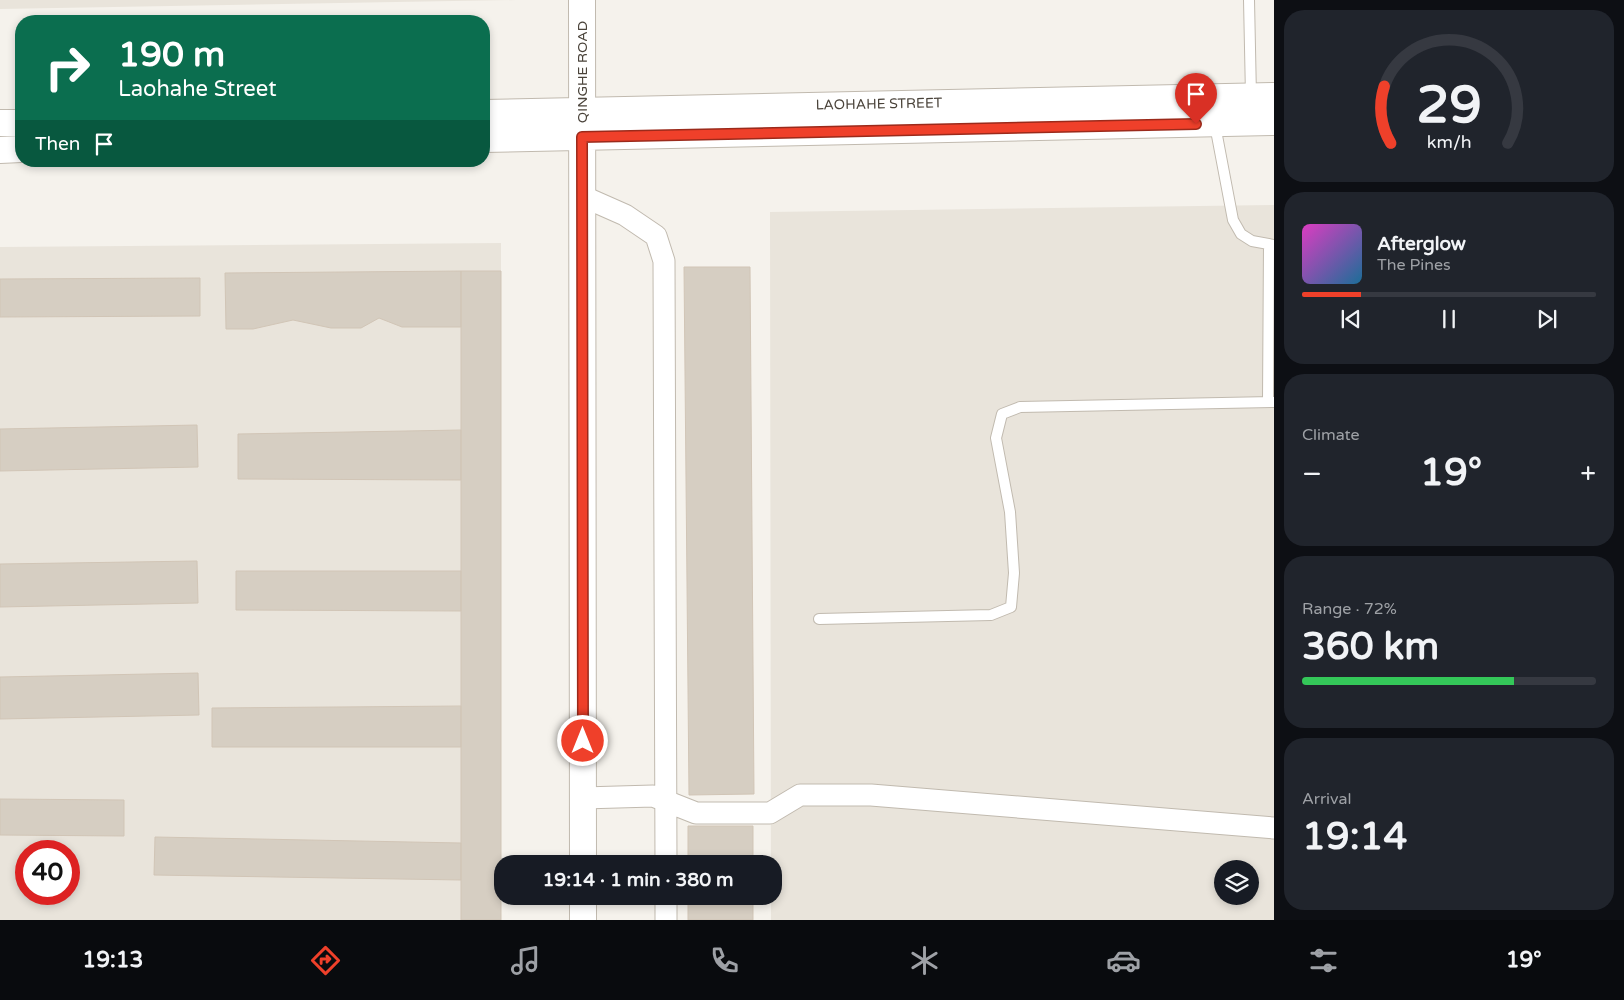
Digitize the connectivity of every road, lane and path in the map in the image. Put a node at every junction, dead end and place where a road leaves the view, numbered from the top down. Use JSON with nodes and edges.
{"nodes":[{"id":1,"x":582,"y":0,"type":"edge"},
{"id":2,"x":1249,"y":0,"type":"edge"},
{"id":3,"x":1262,"y":97,"type":"edge"},
{"id":4,"x":582,"y":110,"type":"junction"},
{"id":5,"x":490,"y":113,"type":"edge"},
{"id":6,"x":15,"y":122,"type":"edge"},
{"id":7,"x":1274,"y":122,"type":"edge"},
{"id":8,"x":0,"y":123,"type":"edge"},
{"id":9,"x":1215,"y":124,"type":"junction"},
{"id":10,"x":582,"y":137,"type":"junction"},
{"id":11,"x":490,"y":139,"type":"edge"},
{"id":12,"x":15,"y":149,"type":"edge"},
{"id":13,"x":0,"y":150,"type":"edge"},
{"id":14,"x":582,"y":196,"type":"junction"},
{"id":15,"x":1271,"y":245,"type":"edge"},
{"id":16,"x":1271,"y":402,"type":"edge"},
{"id":17,"x":819,"y":618,"type":"dead end"},
{"id":18,"x":583,"y":798,"type":"junction"},
{"id":19,"x":666,"y":801,"type":"junction"},
{"id":20,"x":1274,"y":828,"type":"edge"},
{"id":21,"x":583,"y":855,"type":"edge"},
{"id":22,"x":666,"y":855,"type":"edge"},
{"id":23,"x":583,"y":905,"type":"edge"},
{"id":24,"x":666,"y":905,"type":"edge"},
{"id":25,"x":583,"y":920,"type":"edge"},
{"id":26,"x":666,"y":920,"type":"edge"}],
"edges":[{"from":1,"to":4,"type":"street","name":"QINGHE ROAD"},
{"from":2,"to":3,"type":"lane"},
{"from":3,"to":4,"type":"street","name":"LAOHAHE STREET"},
{"from":4,"to":5,"type":"street","name":"LAOHAHE STREET"},
{"from":4,"to":10,"type":"street","name":"QINGHE ROAD"},
{"from":6,"to":8,"type":"street"},
{"from":7,"to":9,"type":"street","name":"LAOHAHE STREET"},
{"from":9,"to":10,"type":"street","name":"LAOHAHE STREET"},
{"from":9,"to":15,"type":"lane"},
{"from":10,"to":11,"type":"street","name":"LAOHAHE STREET"},
{"from":10,"to":14,"type":"street","name":"QINGHE ROAD"},
{"from":12,"to":13,"type":"street"},
{"from":14,"to":18,"type":"street","name":"QINGHE ROAD"},
{"from":14,"to":19,"type":"street"},
{"from":15,"to":16,"type":"lane"},
{"from":16,"to":17,"type":"lane"},
{"from":18,"to":19,"type":"street"},
{"from":18,"to":21,"type":"street","name":"QINGHE ROAD"},
{"from":19,"to":20,"type":"street"},
{"from":19,"to":22,"type":"street"},
{"from":23,"to":25,"type":"street"},
{"from":24,"to":26,"type":"street"}]}
